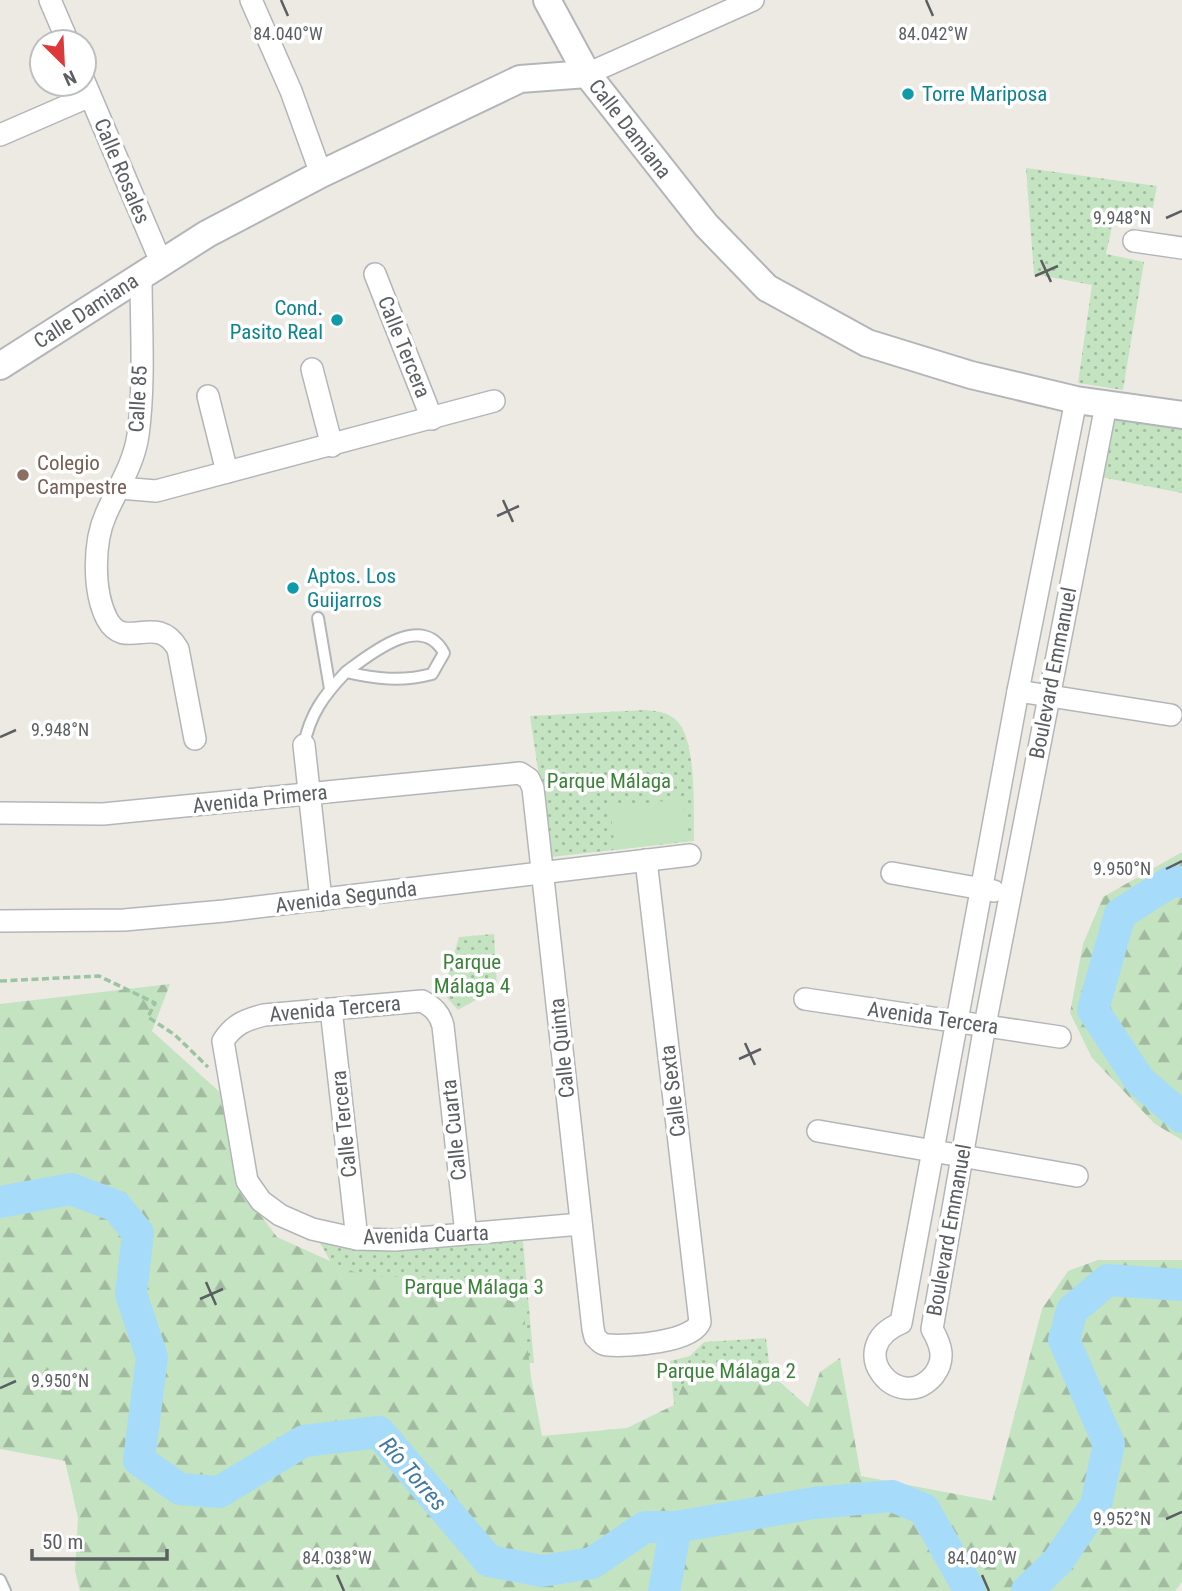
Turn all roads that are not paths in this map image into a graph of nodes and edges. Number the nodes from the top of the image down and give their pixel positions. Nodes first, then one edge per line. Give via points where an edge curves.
1 (50, 0) edge
2 (251, 0) edge
3 (547, 0) edge
4 (753, 0) edge
5 (62, 28) edge
6 (587, 74) junction
7 (68, 98) edge
8 (91, 98) edge
9 (0, 135) edge
10 (321, 174) junction
11 (1134, 241) dead end
12 (1182, 248) edge
13 (151, 268) junction
14 (375, 274) dead end
15 (0, 366) edge
16 (312, 369) dead end
17 (208, 396) dead end
18 (1076, 400) junction
19 (494, 401) dead end
20 (1106, 405) junction
21 (1182, 415) edge
22 (432, 419) junction
23 (332, 446) junction
24 (227, 472) junction
25 (120, 488) junction
26 (318, 618) dead end
27 (346, 672) junction
28 (330, 689) junction
29 (1018, 691) junction
30 (1048, 696) junction
31 (1171, 715) dead end
32 (195, 739) dead end
33 (304, 745) joint
34 (520, 773) joint
35 (310, 794) junction
36 (0, 813) edge
37 (690, 855) dead end
38 (646, 860) junction
39 (542, 873) junction
40 (892, 873) dead end
41 (981, 889) junction
42 (1010, 894) junction
43 (321, 900) junction
44 (0, 921) edge
45 (805, 999) dead end
46 (331, 1009) junction
47 (956, 1021) junction
48 (443, 1026) joint
49 (985, 1026) junction
50 (1060, 1037) dead end
51 (818, 1131) dead end
52 (932, 1151) junction
53 (962, 1156) junction
54 (1077, 1176) dead end
55 (247, 1181) joint
56 (581, 1224) junction
57 (466, 1234) junction
58 (357, 1239) junction
59 (593, 1329) joint
60 (0, 1580) edge
61 (5, 1591) edge

1 - 5 street
2 - 10 street
3 - 6 street
4 - 6 street
6 - 10 street, Calle Damiana via 520,79
6 - 18 street, Calle Damiana via 706,225 768,288 867,343
7 - 9 street
8 - 13 street, Calle Rosales
10 - 13 street, Calle Damiana
11 - 12 street
13 - 15 street, Calle Damiana
13 - 25 street, Calle 85 via 138,438
14 - 22 street, Calle Tercera
16 - 23 street
17 - 24 street
18 - 20 street, Calle Damiana
18 - 29 street, Boulevard Emmanuel
19 - 22 street
20 - 21 street, Calle Damiana
20 - 30 street, Boulevard Emmanuel
22 - 23 street
23 - 24 street
24 - 25 street via 156,491
25 - 32 street, Calle 85 via 99,536 100,602 112,628 123,634 167,633 178,649
26 - 28 lane
27 - 27 lane via 390,642 408,636 426,637 444,653 432,674 411,680
27 - 28 lane
28 - 33 lane via 317,706
29 - 30 street
29 - 41 street, Boulevard Emmanuel
30 - 31 street
30 - 42 street, Boulevard Emmanuel
33 - 35 street
34 - 35 street, Avenida Primera
34 - 39 street, Calle Quinta via 533,788
35 - 36 street, Avenida Primera via 103,814
35 - 43 street
37 - 38 street, Avenida Segunda
38 - 39 street, Avenida Segunda
38 - 59 street, Calle Sexta via 700,1322 691,1334 674,1339 608,1346 595,1337
39 - 43 street, Avenida Segunda
39 - 56 street, Calle Quinta
40 - 41 street
41 - 42 street
41 - 47 street, Boulevard Emmanuel
42 - 49 street, Boulevard Emmanuel
43 - 44 street, Avenida Segunda via 124,920
45 - 47 street, Avenida Tercera
46 - 48 street, Avenida Tercera via 422,1001 441,1016
46 - 55 street, Avenida Tercera via 241,1021 223,1041
46 - 58 street, Calle Tercera
47 - 49 street, Avenida Tercera
47 - 52 street, Boulevard Emmanuel
48 - 57 street, Calle Cuarta
49 - 50 street, Avenida Tercera
49 - 53 street, Boulevard Emmanuel
51 - 52 street
52 - 53 street
52 - 53 street, Boulevard Emmanuel via 901,1323 880,1336 874,1355 883,1378 909,1389 929,1380 942,1358 932,1329
53 - 54 street
55 - 58 street, Avenida Cuarta via 261,1201 280,1215 312,1229
56 - 57 street, Avenida Cuarta
56 - 59 street, Calle Quinta
57 - 58 street, Avenida Cuarta
60 - 61 lane

